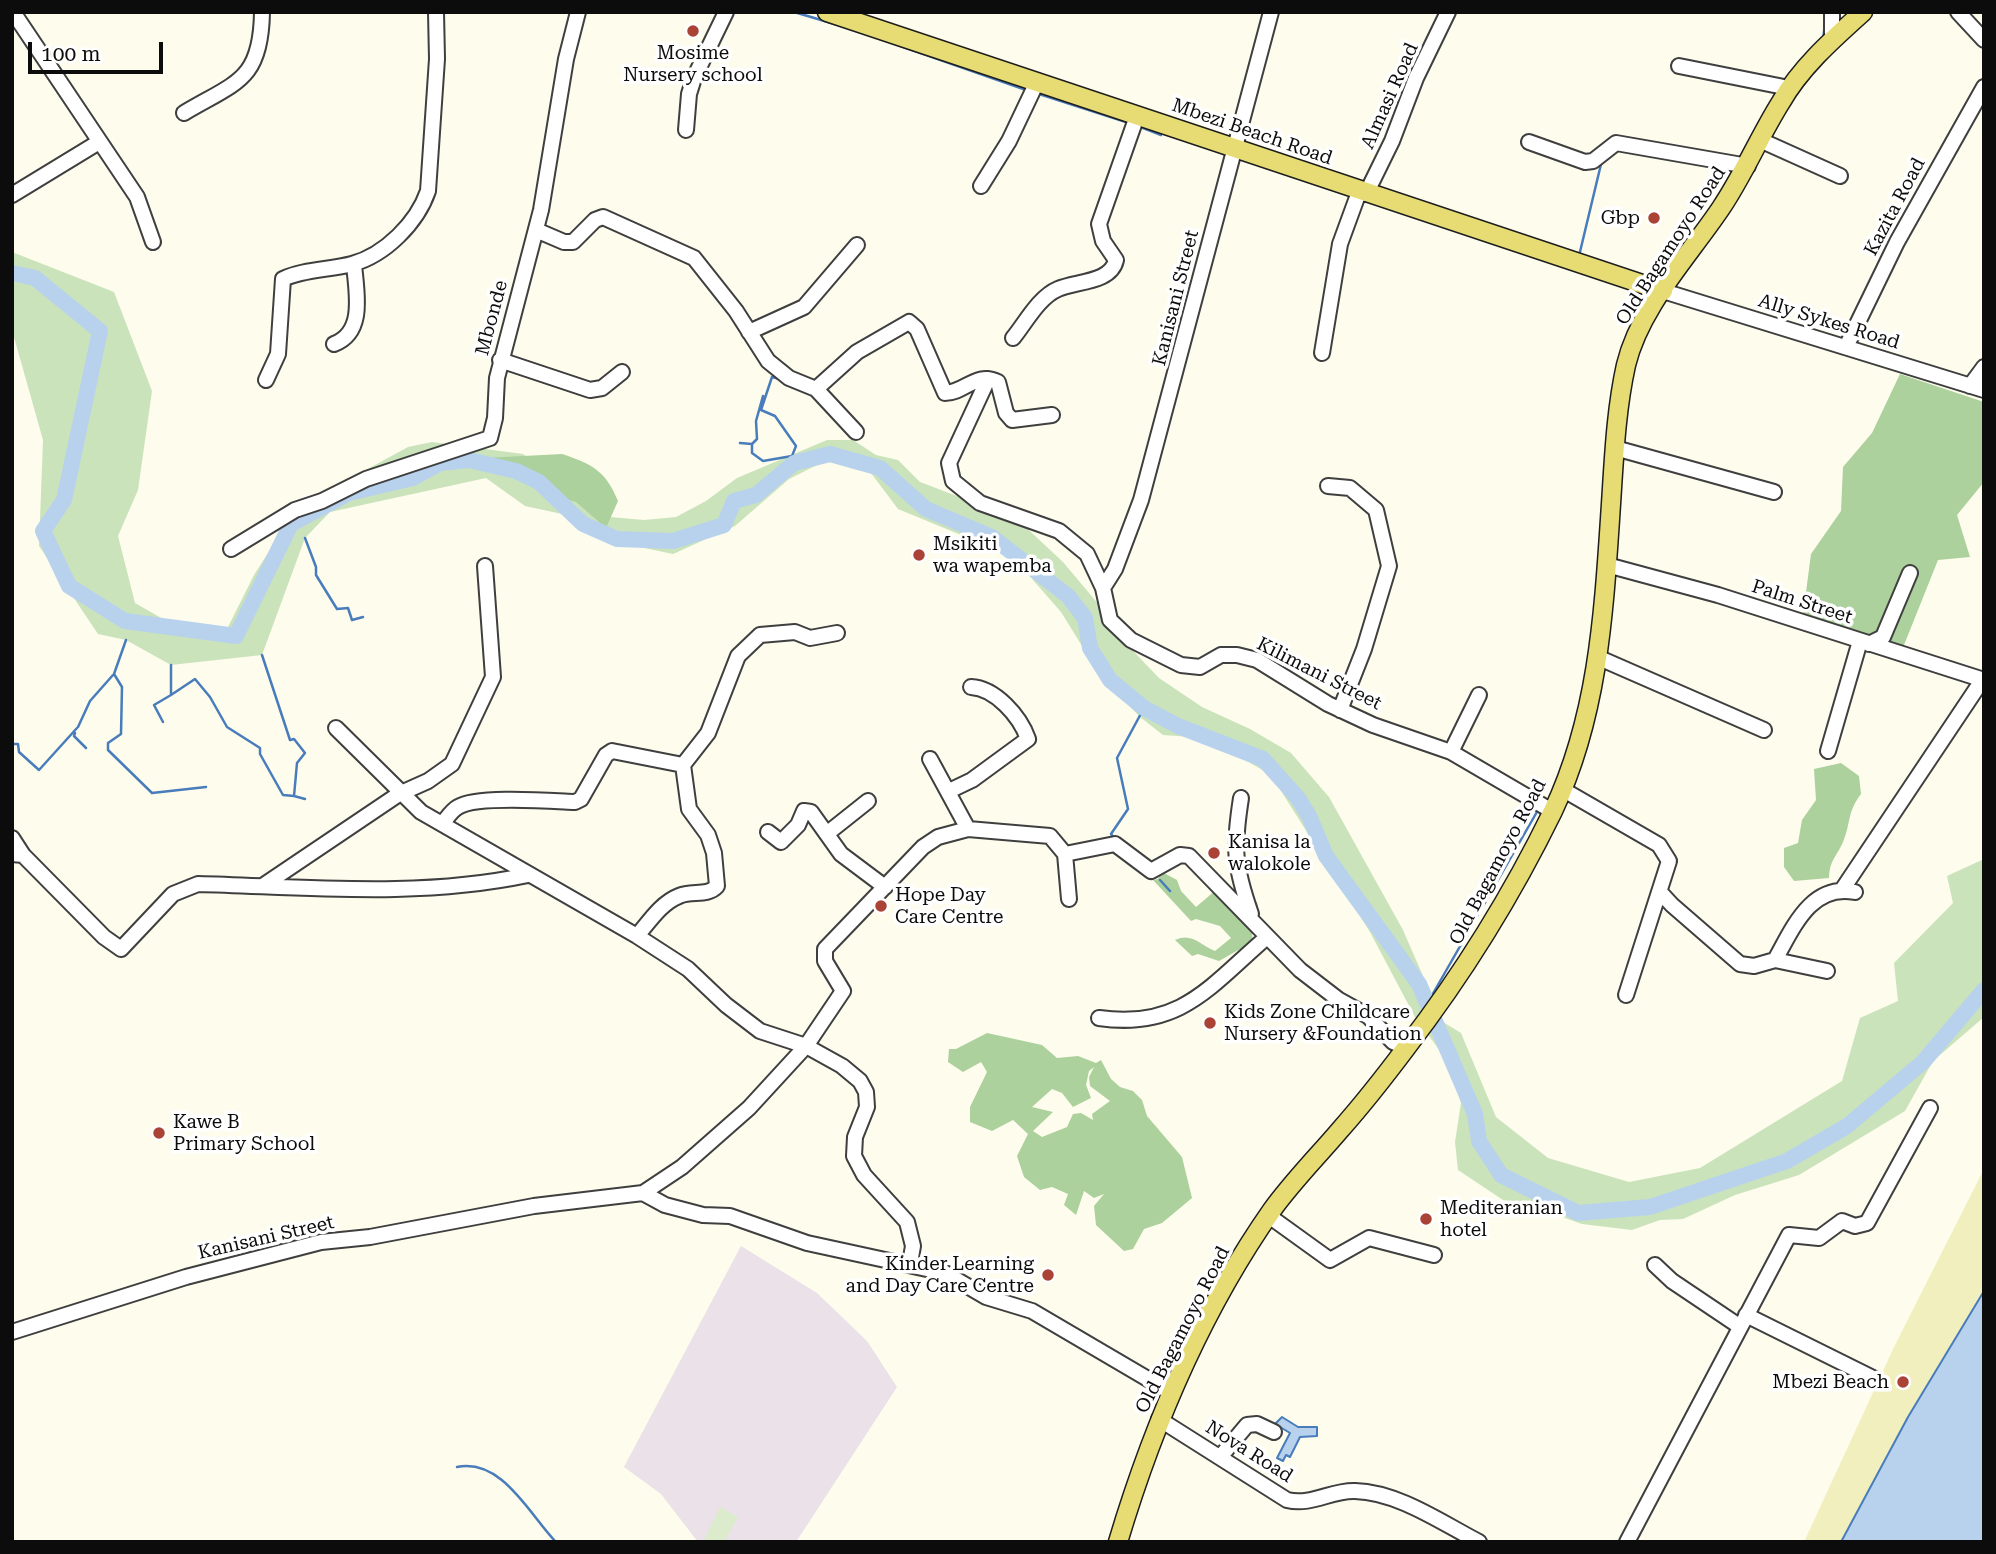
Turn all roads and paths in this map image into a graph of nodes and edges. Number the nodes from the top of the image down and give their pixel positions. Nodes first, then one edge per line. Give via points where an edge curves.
1 (13, 12) edge
2 (262, 12) edge
3 (436, 12) edge
4 (578, 12) edge
5 (726, 12) edge
6 (827, 12) edge
7 (1271, 12) edge
8 (1448, 12) edge
9 (1832, 12) edge
10 (1863, 12) edge
11 (1958, 12) edge
12 (1984, 40) edge
13 (1832, 41) junction
14 (1679, 66) dead end
15 (1037, 82) junction
16 (1984, 87) edge
17 (1789, 89) junction
18 (184, 113) dead end
19 (1137, 116) junction
20 (686, 130) dead end
21 (1760, 140) junction
22 (99, 142) junction
23 (1529, 142) dead end
24 (1235, 146) junction
25 (1748, 166) junction
26 (1840, 176) dead end
27 (981, 186) dead end
28 (1363, 193) junction
29 (12, 195) edge
30 (536, 230) junction
31 (153, 242) dead end
32 (857, 245) dead end
33 (354, 264) junction
34 (1663, 291) junction
35 (749, 332) junction
36 (1013, 338) dead end
37 (334, 344) dead end
38 (1846, 347) junction
39 (1322, 353) dead end
40 (500, 360) junction
41 (1984, 367) edge
42 (622, 372) dead end
43 (988, 379) junction
44 (266, 380) dead end
45 (1977, 388) edge
46 (816, 389) junction
47 (1052, 415) dead end
48 (856, 432) dead end
49 (1615, 448) junction
50 (1328, 486) dead end
51 (1774, 492) dead end
52 (231, 549) dead end
53 (485, 565) dead end
54 (1607, 565) junction
55 (1910, 573) dead end
56 (1103, 588) junction
57 (837, 633) dead end
58 (1865, 643) junction
59 (1597, 657) junction
60 (1983, 680) edge
61 (971, 687) dead end
62 (1479, 695) dead end
63 (1340, 710) junction
64 (336, 728) dead end
65 (1764, 730) dead end
66 (1828, 751) dead end
67 (1451, 752) junction
68 (930, 759) dead end
69 (683, 765) junction
70 (1562, 789) junction
71 (949, 792) junction
72 (399, 794) junction
73 (1241, 798) dead end
74 (868, 801) dead end
75 (1552, 811) junction
76 (443, 823) junction
77 (968, 829) junction
78 (768, 832) dead end
79 (828, 832) junction
80 (12, 838) edge
81 (1065, 854) junction
82 (18, 855) edge
83 (528, 875) junction
84 (264, 885) junction
85 (885, 887) junction
86 (1660, 892) junction
87 (1069, 899) dead end
88 (1252, 919) junction
89 (637, 936) junction
90 (1267, 937) junction
91 (1775, 960) junction
92 (1828, 971) dead end
93 (1626, 995) dead end
94 (1099, 1018) dead end
95 (806, 1046) junction
96 (1406, 1048) junction
97 (1930, 1108) dead end
98 (643, 1193) junction
99 (1269, 1216) junction
100 (1434, 1255) dead end
101 (911, 1263) junction
102 (1655, 1265) dead end
103 (1742, 1320) junction
104 (12, 1332) edge
105 (1875, 1379) dead end
106 (1170, 1392) junction
107 (1159, 1419) junction
108 (1274, 1433) dead end
109 (1221, 1456) junction
110 (1118, 1542) edge
111 (1479, 1542) edge
112 (1627, 1542) edge

1 - 22 street
2 - 18 street via 260,47 253,65 228,91
3 - 33 street via 424,204 401,234
4 - 30 street, Mbonde
5 - 20 street via 694,78
6 - 15 main road, Mbezi Beach Road
7 - 24 street, Kanisani Street
8 - 28 street, Almasi Road via 1392,141
9 - 13 street
10 - 13 main road, Old Bagamoyo Road
11 - 12 street
13 - 17 main road, Old Bagamoyo Road
14 - 17 street
15 - 19 main road, Mbezi Beach Road
15 - 27 street
16 - 38 street, Kazita Road via 1896,242
17 - 21 main road, Old Bagamoyo Road
19 - 24 main road, Mbezi Beach Road
19 - 36 street via 1098,224 1115,260 1114,268 1106,275 1048,294
21 - 25 main road, Old Bagamoyo Road
21 - 26 street
22 - 29 street
22 - 31 street via 137,197
23 - 25 street via 1585,162 1616,143
24 - 28 main road, Mbezi Beach Road
24 - 56 street, Kanisani Street via 1141,500
25 - 34 main road, Old Bagamoyo Road
28 - 34 main road, Mbezi Beach Road
28 - 39 street, Almasi Road via 1340,244
30 - 35 street via 573,242 603,217 688,255 702,266
30 - 40 street, Mbonde
32 - 35 street via 804,307
33 - 37 street via 358,302 354,326 344,340
33 - 44 street via 283,279 278,354
34 - 38 street, Ally Sykes Road
34 - 49 main road, Old Bagamoyo Road via 1639,329 1627,362
35 - 46 street via 780,373
38 - 45 street, Ally Sykes Road
40 - 42 street via 590,390 602,388
40 - 52 street, Mbonde via 490,438 366,479 281,516
41 - 45 street
43 - 46 street via 945,393 917,329 906,322 857,352
43 - 47 street via 998,383 1012,420
43 - 56 street, Kilimani Street via 950,463 953,481 980,503 1059,531 1087,554
46 - 48 street
49 - 51 street
49 - 54 main road, Old Bagamoyo Road
50 - 63 street via 1350,488 1376,510 1389,566
53 - 72 street via 494,677 452,764
54 - 58 street, Palm Street
54 - 59 main road, Old Bagamoyo Road
55 - 58 street via 1883,636
56 - 63 street, Kilimani Street via 1110,620 1131,640 1163,659 1200,667 1221,655 1257,660
57 - 69 street via 810,638 795,632 760,635 738,656 708,733
58 - 60 street, Palm Street
58 - 66 street
59 - 65 street
59 - 70 main road, Old Bagamoyo Road via 1583,734
60 - 91 street via 1848,891 1827,893 1803,912
61 - 71 street via 997,695 1028,739
62 - 67 street
63 - 67 street, Kilimani Street
64 - 72 street
67 - 75 street, Kilimani Street
68 - 71 street
69 - 76 street via 612,751 575,802 498,800 460,805
69 - 89 street via 687,801 714,853 717,886 670,901
70 - 75 main road, Old Bagamoyo Road
70 - 86 street via 1659,845 1669,861
71 - 77 street
72 - 76 street
72 - 84 street
73 - 88 street via 1233,846
74 - 79 street
75 - 96 main road, Old Bagamoyo Road via 1497,915
76 - 83 street
77 - 81 street via 1050,836
77 - 85 street via 923,846
78 - 79 street via 781,842 798,825 804,811 811,812
79 - 85 street via 841,854
80 - 82 street
81 - 87 street
81 - 88 street via 1115,844 1151,871 1184,855
82 - 84 street via 121,949 153,913 186,887
83 - 84 street via 418,890
83 - 89 street
85 - 95 street via 825,949 825,961 844,991
86 - 91 street via 1740,964 1754,966
86 - 93 street
88 - 90 street
89 - 95 street via 688,969 760,1031
90 - 94 street via 1188,1006 1137,1021
90 - 96 street via 1308,976
91 - 92 street
95 - 98 street via 749,1108 682,1167
95 - 101 street via 842,1066 866,1092 867,1107 855,1137 854,1156 864,1175 907,1222 914,1246
96 - 99 main road, Old Bagamoyo Road
97 - 103 street via 1867,1223 1854,1226 1842,1221 1819,1238 1788,1235
98 - 101 street via 665,1206 730,1216 807,1243
98 - 104 street, Kanisani Street via 534,1206 321,1242 186,1277
99 - 100 street via 1330,1260 1369,1238
99 - 106 main road, Old Bagamoyo Road
101 - 106 street via 945,1273 986,1297 1032,1311
102 - 103 street via 1672,1281
103 - 105 street
103 - 112 street
106 - 107 main road, Old Bagamoyo Road
107 - 109 street, Nova Road
107 - 110 main road, Old Bagamoyo Road
108 - 109 street via 1257,1424 1247,1425
109 - 111 street, Nova Road via 1287,1500 1309,1502 1352,1490 1370,1492

